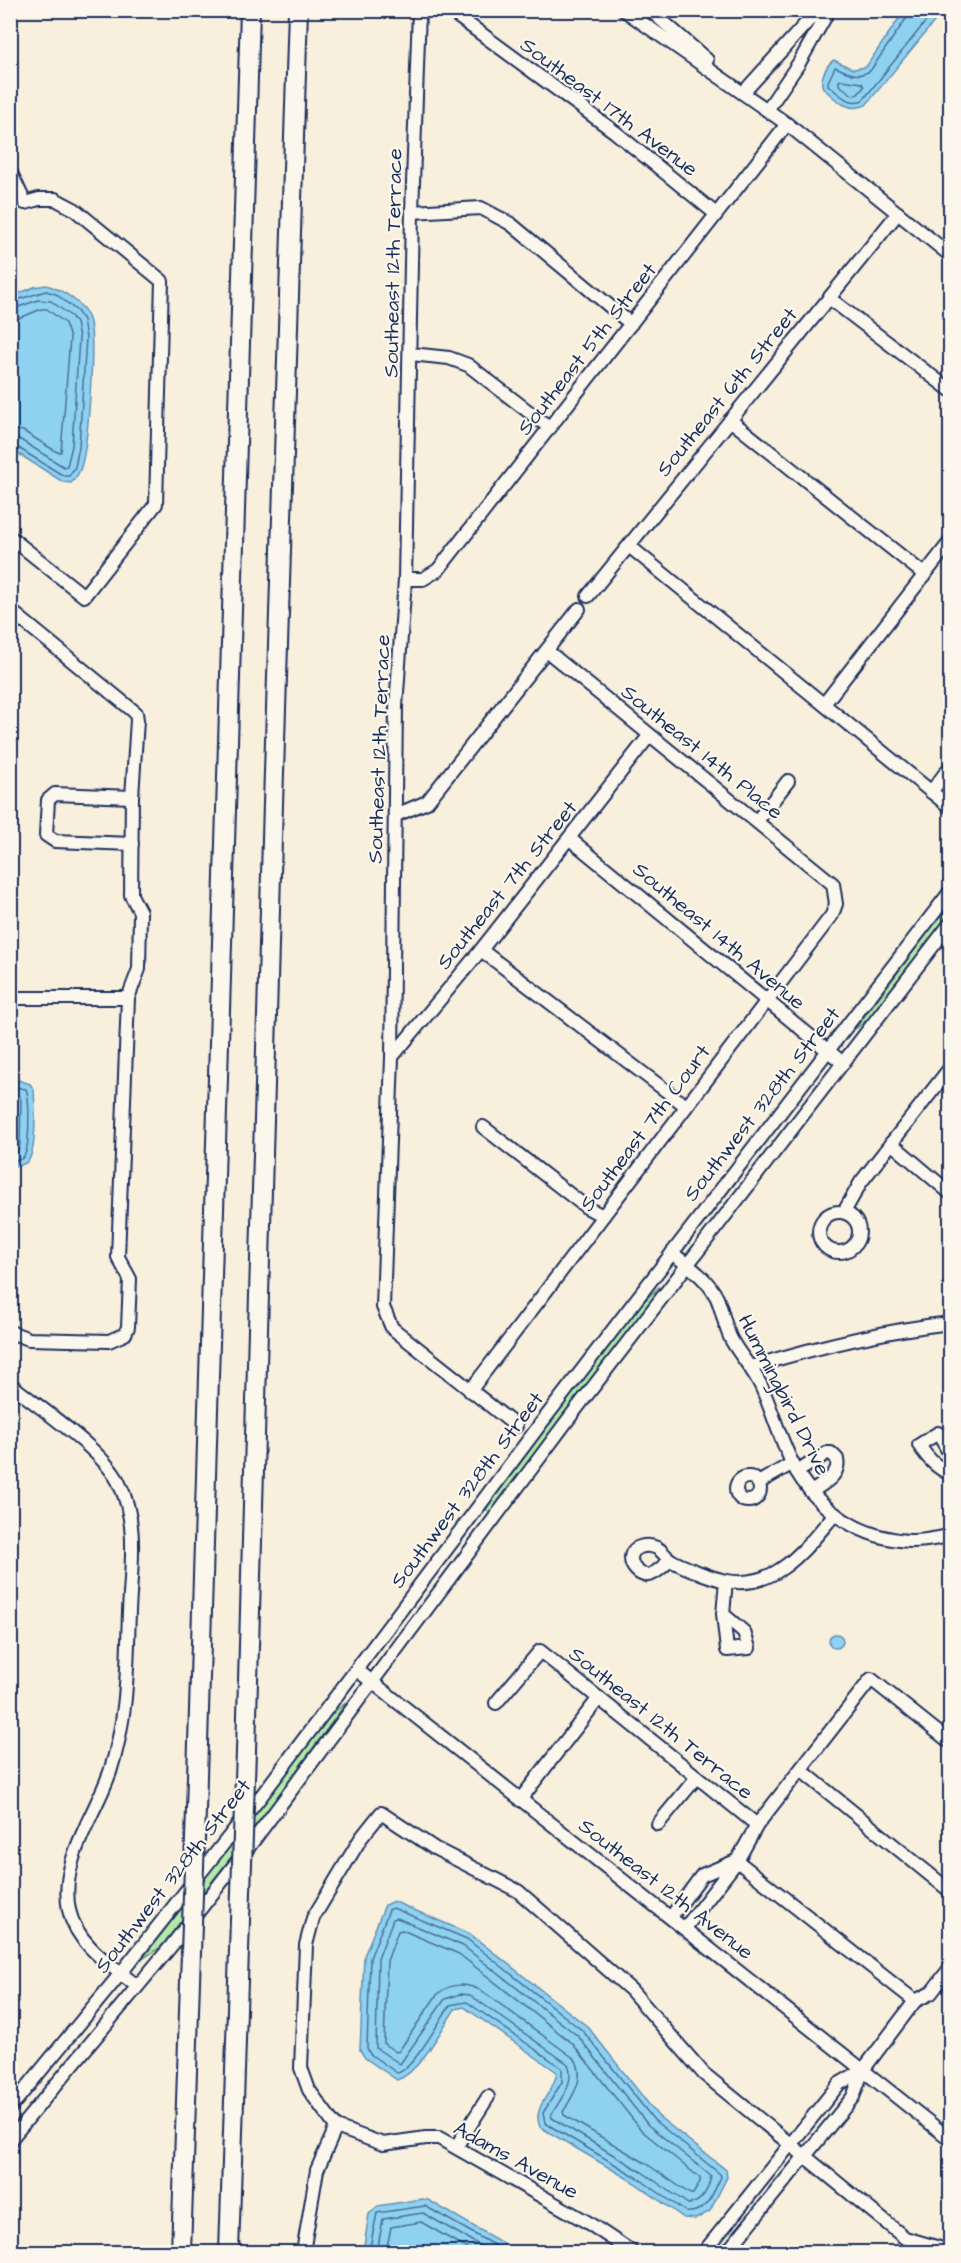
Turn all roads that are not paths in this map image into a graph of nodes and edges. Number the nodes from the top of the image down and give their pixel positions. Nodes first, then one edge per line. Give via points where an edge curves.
1 (249, 10) edge
2 (298, 10) edge
3 (419, 10) edge
4 (449, 10) edge
5 (624, 10) edge
6 (650, 10) edge
7 (818, 10) edge
8 (829, 10) edge
9 (743, 93) junction
10 (767, 110) junction
11 (787, 124) junction
12 (10, 171) edge
13 (412, 212) junction
14 (898, 213) junction
15 (716, 214) junction
16 (951, 255) edge
17 (829, 298) junction
18 (631, 324) junction
19 (411, 354) junction
20 (951, 390) edge
21 (730, 420) junction
22 (550, 428) junction
23 (10, 537) edge
24 (951, 542) edge
25 (628, 546) junction
26 (925, 574) junction
27 (405, 579) junction
28 (588, 596) dead end
29 (579, 609) dead end
30 (10, 610) edge
31 (546, 651) junction
32 (824, 704) junction
33 (649, 736) junction
34 (951, 767) edge
35 (788, 781) dead end
36 (931, 792) junction
37 (132, 797) junction
38 (951, 807) edge
39 (396, 814) junction
40 (757, 820) junction
41 (570, 838) junction
42 (132, 844) junction
43 (833, 884) joint
44 (951, 892) edge
45 (951, 924) edge
46 (481, 950) junction
47 (10, 998) edge
48 (128, 998) junction
49 (767, 999) junction
50 (828, 1051) junction
51 (392, 1057) junction
52 (843, 1063) junction
53 (951, 1068) edge
54 (686, 1106) junction
55 (483, 1127) dead end
56 (891, 1143) junction
57 (951, 1193) edge
58 (844, 1212) dead end
59 (603, 1216) junction
60 (672, 1253) junction
61 (688, 1265) junction
62 (951, 1323) edge
63 (10, 1332) edge
64 (751, 1366) junction
65 (10, 1384) edge
66 (470, 1391) junction
67 (516, 1426) dead end
68 (951, 1454) edge
69 (795, 1468) junction
70 (951, 1473) edge
71 (758, 1483) dead end
72 (810, 1492) junction
73 (835, 1514) junction
74 (951, 1536) edge
75 (670, 1560) dead end
76 (726, 1581) junction
77 (723, 1614) dead end
78 (357, 1670) junction
79 (372, 1682) junction
80 (599, 1698) junction
81 (496, 1703) dead end
82 (951, 1742) edge
83 (801, 1770) junction
84 (697, 1777) junction
85 (520, 1800) junction
86 (658, 1824) dead end
87 (757, 1825) junction
88 (737, 1861) junction
89 (951, 1891) edge
90 (671, 1917) junction
91 (686, 1928) junction
92 (951, 1968) edge
93 (121, 1973) junction
94 (137, 1986) junction
95 (915, 2001) junction
96 (862, 2070) junction
97 (488, 2097) dead end
98 (10, 2108) edge
99 (336, 2127) junction
100 (951, 2139) edge
101 (10, 2140) edge
102 (791, 2145) junction
103 (456, 2147) junction
104 (806, 2156) junction
105 (951, 2251) edge
106 (181, 2253) edge
107 (230, 2253) edge
108 (303, 2253) edge
109 (632, 2253) edge
110 (704, 2253) edge
111 (727, 2253) edge

1 - 106 highway, bridge
2 - 107 highway, bridge
3 - 13 street, Southeast 12th Terrace
4 - 15 street, Southeast 17th Avenue via 615,132
5 - 9 street
6 - 9 street
7 - 9 street
8 - 10 street
9 - 10 street
10 - 11 street
11 - 14 street
11 - 15 street, Southeast 5th Street
12 - 23 street via 25,203 55,200 74,209 162,281 156,504 84,596
13 - 18 street via 482,208 511,224
13 - 19 street, Southeast 12th Terrace
14 - 16 street
14 - 17 street, Southeast 6th Street
15 - 18 street, Southeast 5th Street
17 - 20 street
17 - 21 street, Southeast 6th Street
18 - 22 street, Southeast 5th Street
19 - 22 street via 449,358 468,365
19 - 27 street, Southeast 12th Terrace
21 - 25 street, Southeast 6th Street
21 - 26 street
22 - 27 street, Southeast 5th Street via 438,570 423,579
24 - 26 street
25 - 28 street, Southeast 6th Street
25 - 32 street
26 - 32 street
27 - 39 street, Southeast 12th Terrace via 396,707
29 - 31 street
30 - 37 street via 136,712
31 - 33 street, Southeast 14th Place
31 - 39 street via 427,802
32 - 36 street
33 - 40 street, Southeast 14th Place
33 - 41 street, Southeast 7th Street
34 - 36 street
35 - 40 street
36 - 38 street
37 - 42 street
37 - 42 street via 55,794 48,801 46,835 55,841
39 - 51 street, Southeast 12th Terrace
40 - 43 street, Southeast 14th Place
41 - 46 street, Southeast 7th Street
41 - 49 street, Southeast 14th Avenue
42 - 48 street via 131,895 140,912 139,969
43 - 49 street, Southeast 7th Court via 836,904 831,915
44 - 50 street, Southwest 328th Street
45 - 52 street, Southwest 328th Street
46 - 51 street, Southeast 7th Street
46 - 54 street
47 - 48 street
48 - 63 street via 117,1257 130,1279 128,1327 125,1334 109,1341 29,1339
49 - 50 street, Southeast 14th Avenue
49 - 54 street, Southeast 7th Court
50 - 52 street, Southeast 14th Avenue
50 - 60 street, Southwest 328th Street
51 - 66 street, Southeast 12th Terrace via 383,1307 392,1328
52 - 61 street, Southwest 328th Street
53 - 56 street
54 - 59 street, Southeast 7th Court
55 - 59 street via 585,1207
56 - 57 street
56 - 58 street
59 - 66 street, Southeast 7th Court
60 - 61 street, Hummingbird Drive
60 - 78 street, Southwest 328th Street
61 - 64 street, Hummingbird Drive via 713,1291 731,1340
61 - 79 street, Southwest 328th Street
62 - 64 street via 822,1345
64 - 69 street, Hummingbird Drive
65 - 93 street via 103,1460 129,1509 132,1545 124,1721 108,1776 69,1874 67,1894 69,1911 82,1938
66 - 67 street, Southeast 12th Terrace
68 - 70 street via 938,1434 920,1445 927,1458
69 - 71 street
69 - 72 street, Hummingbird Drive
69 - 72 street via 827,1453 837,1459 835,1474
72 - 73 street, Hummingbird Drive
73 - 74 street, Hummingbird Drive via 859,1529 884,1537 912,1541
73 - 76 street via 796,1559 780,1570 756,1580
75 - 76 street
76 - 77 street
78 - 79 street, Southeast 12th Avenue
78 - 93 street, Southwest 328th Street
79 - 85 street, Southeast 12th Avenue
79 - 94 street, Southwest 328th Street via 248,1848
80 - 81 street, Southeast 12th Terrace via 540,1651
80 - 84 street, Southeast 12th Terrace
80 - 85 street
82 - 83 street via 872,1678
83 - 87 street
83 - 89 street
84 - 86 street
84 - 87 street, Southeast 12th Terrace
85 - 90 street, Southeast 12th Avenue
87 - 88 street
88 - 90 street via 702,1875
88 - 91 street
88 - 95 street
90 - 91 street, Southeast 12th Avenue
91 - 96 street, Southeast 12th Avenue
92 - 95 street via 931,1993
93 - 94 street
93 - 98 street, Southwest 328th Street
94 - 101 street, Southwest 328th Street
95 - 96 street
96 - 100 street, Southeast 12th Avenue
96 - 102 street via 839,2084
96 - 104 street via 853,2097
97 - 103 street
99 - 102 street via 309,2090 300,2068 306,1945 313,1918 360,1838 381,1813 434,1848 518,1891 632,1990 704,2074
99 - 103 street, Adams Avenue via 383,2144 439,2138
99 - 108 street via 317,2170
102 - 104 street
102 - 110 street
103 - 109 street, Adams Avenue via 588,2222
104 - 105 street via 905,2238
104 - 111 street

